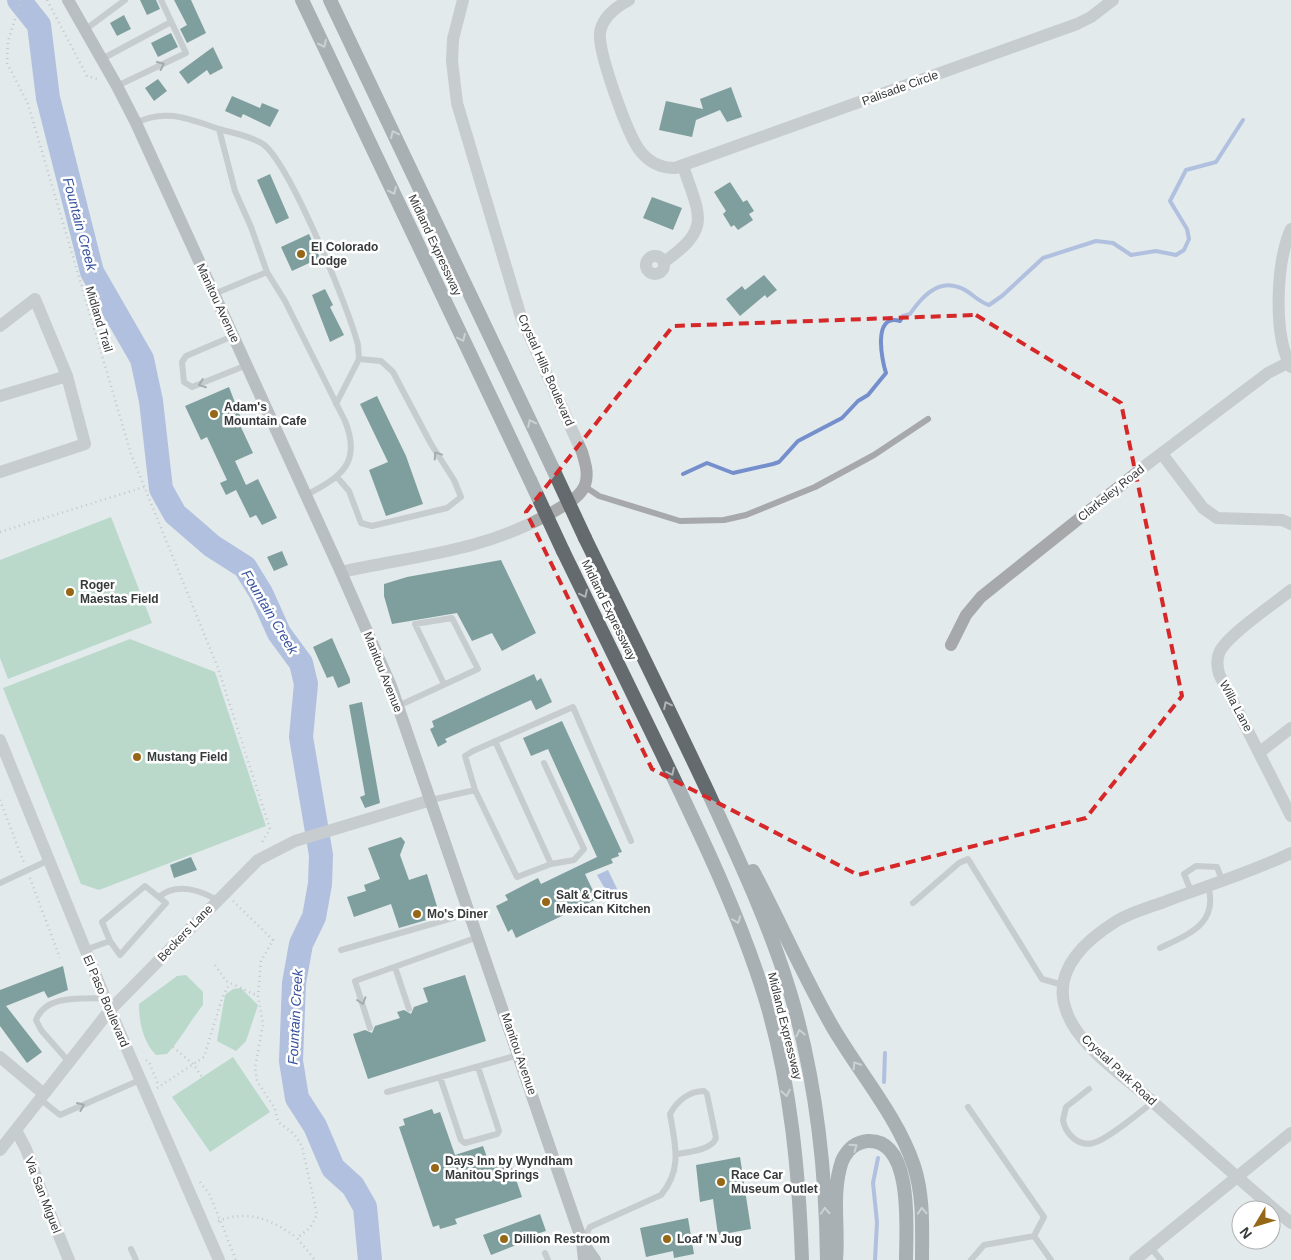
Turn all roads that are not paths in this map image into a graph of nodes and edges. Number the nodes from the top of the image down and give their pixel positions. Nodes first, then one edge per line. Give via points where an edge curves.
1 (68, 0) edge
2 (125, 0) edge
3 (161, 0) edge
4 (302, 0) edge
5 (330, 0) edge
6 (463, 0) edge
7 (630, 0) edge
8 (1112, 0) edge
9 (171, 22) junction
10 (86, 29) junction
11 (102, 59) junction
12 (117, 86) junction
13 (136, 123) junction
14 (219, 129) junction
15 (684, 166) junction
16 (1291, 229) edge
17 (664, 262) dead end
18 (267, 272) junction
19 (214, 294) junction
20 (0, 326) edge
21 (233, 336) junction
22 (359, 359) junction
23 (1290, 363) edge
24 (247, 365) junction
25 (67, 376) junction
26 (0, 396) edge
27 (336, 404) junction
28 (928, 420) dead end
29 (1162, 454) junction
30 (0, 472) edge
31 (337, 477) junction
32 (584, 486) junction
33 (306, 496) junction
34 (1291, 524) edge
35 (341, 572) junction
36 (1291, 590) edge
37 (951, 645) dead end
38 (444, 684) junction
39 (398, 706) junction
40 (1291, 728) edge
41 (682, 736) junction
42 (0, 740) edge
43 (495, 741) junction
44 (1260, 752) junction
45 (544, 763) dead end
46 (475, 790) junction
47 (431, 800) junction
48 (1291, 816) edge
49 (631, 842) dead end
50 (1291, 853) edge
51 (49, 860) junction
52 (551, 864) junction
53 (1222, 880) junction
54 (0, 883) edge
55 (1208, 885) junction
56 (1191, 891) junction
57 (159, 897) junction
58 (217, 900) junction
59 (913, 903) dead end
60 (470, 913) junction
61 (478, 937) junction
62 (110, 941) junction
63 (1160, 948) dead end
64 (85, 950) junction
65 (341, 950) dead end
66 (395, 967) junction
67 (1063, 984) junction
68 (107, 1004) junction
69 (409, 1009) dead end
70 (370, 1028) dead end
71 (519, 1055) junction
72 (0, 1056) edge
73 (69, 1062) junction
74 (478, 1066) junction
75 (440, 1077) junction
76 (140, 1080) junction
77 (1088, 1089) dead end
78 (387, 1092) dead end
79 (42, 1096) junction
80 (1153, 1102) junction
81 (968, 1107) dead end
82 (16, 1130) junction
83 (1291, 1132) edge
84 (0, 1150) edge
85 (677, 1154) junction
86 (1235, 1177) junction
87 (1291, 1223) edge
88 (1034, 1236) junction
89 (582, 1241) junction
90 (1151, 1248) junction
91 (131, 1249) dead end
92 (545, 1253) dead end
93 (69, 1260) edge
94 (136, 1260) edge
95 (219, 1260) edge
96 (548, 1260) edge
97 (584, 1260) edge
98 (595, 1260) edge
99 (802, 1260) edge
100 (827, 1260) edge
101 (836, 1260) edge
102 (906, 1260) edge
103 (922, 1260) edge
104 (971, 1260) edge
105 (1051, 1260) edge
106 (1134, 1260) edge
107 (1161, 1260) edge

1 - 10 main road, Manitou Avenue
2 - 10 lane
3 - 9 lane
4 -> 99 highway, Midland Expressway, bridge via 702,836 756,970 779,1054 791,1121
41 -> 5 highway, Midland Expressway, bridge
6 - 32 street, Crystal Hills Boulevard via 453,40 457,103 521,317 582,452 587,474
7 - 15 street, Palisade Circle via 615,8 605,19 600,32 601,52 637,147 648,159 662,166
8 - 15 street, Palisade Circle via 1077,24
9 - 11 lane
12 -> 9 lane via 186,53
10 - 11 main road, Manitou Avenue
11 - 12 main road, Manitou Avenue
12 - 13 main road, Manitou Avenue
13 - 14 lane via 159,114
13 - 19 main road, Manitou Avenue
14 - 18 lane via 235,191 252,227
14 - 22 lane via 260,142 276,160 324,255 356,337
15 - 17 street via 698,213 698,227 689,242
16 - 23 street via 1277,308 1278,326
18 - 19 lane
18 - 27 lane via 285,301
19 - 21 main road, Manitou Avenue
20 - 25 street via 35,299
21 - 24 main road, Manitou Avenue
24 -> 21 lane via 192,387 184,382 182,362 186,356
22 - 27 lane
31 -> 22 lane via 349,491 361,523 372,526 447,508 461,497 393,372 381,361
23 - 29 street, Clarksley Road via 1268,373
24 - 33 main road, Manitou Avenue
25 - 26 street
25 - 30 street via 85,444
27 - 31 lane via 348,429 352,450 347,466
28 - 32 lane via 874,455 815,487 746,515 724,520 680,521 599,496
29 - 34 street via 1203,508 1217,518 1282,520
29 - 37 street, Clarksley Road via 981,598 966,616
31 - 33 lane
32 - 35 street via 579,494 559,508 498,537 456,551
33 - 35 main road, Manitou Avenue
35 - 39 main road, Manitou Avenue
36 - 44 street, Willa Lane via 1225,643 1217,657 1219,674
38 - 38 lane via 478,669 452,618 415,624
38 - 39 lane
39 - 47 main road, Manitou Avenue
40 - 44 street
100 -> 41 highway, Midland Expressway via 814,1102 791,995 754,894
103 -> 41 highway via 920,1189 905,1143 832,1026
42 - 51 street, El Paso Boulevard
43 - 46 lane via 465,756
43 - 49 lane via 573,708
43 - 52 lane
44 - 48 street, Willa Lane
45 - 52 lane via 584,849 574,860
46 - 47 lane
46 - 52 lane via 517,877
47 - 58 street, Beckers Lane via 295,842 258,860
47 - 60 main road, Manitou Avenue
50 - 53 street, Crystal Park Road
51 - 54 lane
51 - 64 street, El Paso Boulevard
53 - 55 street, Crystal Park Road
53 - 56 lane via 1217,867 1196,866 1184,874
55 - 56 street, Crystal Park Road
55 - 63 lane via 1212,899 1205,921
56 - 67 street, Crystal Park Road via 1132,914 1103,930 1074,957
57 - 58 lane via 175,890 190,889
57 - 62 lane via 145,886 102,922
57 - 62 lane via 166,903 120,955
58 - 68 street, Beckers Lane
59 - 67 lane via 959,863 968,860 1042,978
60 - 61 main road, Manitou Avenue
60 - 65 lane
61 - 66 lane
61 - 71 main road, Manitou Avenue
62 - 64 lane
64 - 68 street, El Paso Boulevard
66 - 69 lane
66 -> 70 lane via 355,981
67 - 80 street, Crystal Park Road via 1066,1011 1072,1024 1096,1052
68 - 73 street, Beckers Lane
68 - 73 lane via 63,1000 54,1002 39,1013 36,1020 41,1030
68 - 76 street, El Paso Boulevard
71 - 74 lane
71 - 89 main road, Manitou Avenue
72 - 79 street
73 - 79 street, Beckers Lane
74 - 75 lane
74 - 75 lane via 499,1131 497,1134 465,1143 461,1140
75 - 78 lane
79 -> 76 lane via 60,1115
76 - 95 street, El Paso Boulevard
77 - 80 lane via 1066,1107 1063,1120 1073,1138 1086,1144 1100,1140
79 - 82 street, Beckers Lane
80 - 86 street, Crystal Park Road
81 - 88 lane via 1044,1217
82 - 84 street, Beckers Lane
82 - 93 street, Via San Miguel
83 - 86 street
85 - 85 lane via 670,1114 676,1104 696,1091 704,1091 716,1138 714,1143
85 - 89 lane via 669,1186 662,1195 590,1227
86 - 87 street, Crystal Park Road
86 - 90 street
88 - 104 lane via 984,1245
88 - 105 lane
89 - 97 main road, Manitou Avenue
89 - 98 main road, Manitou Avenue
90 - 106 street
90 - 107 lane
91 - 94 lane
92 - 96 lane
101 -> 102 highway via 836,1184 847,1152 866,1141 889,1149 898,1164 904,1191

